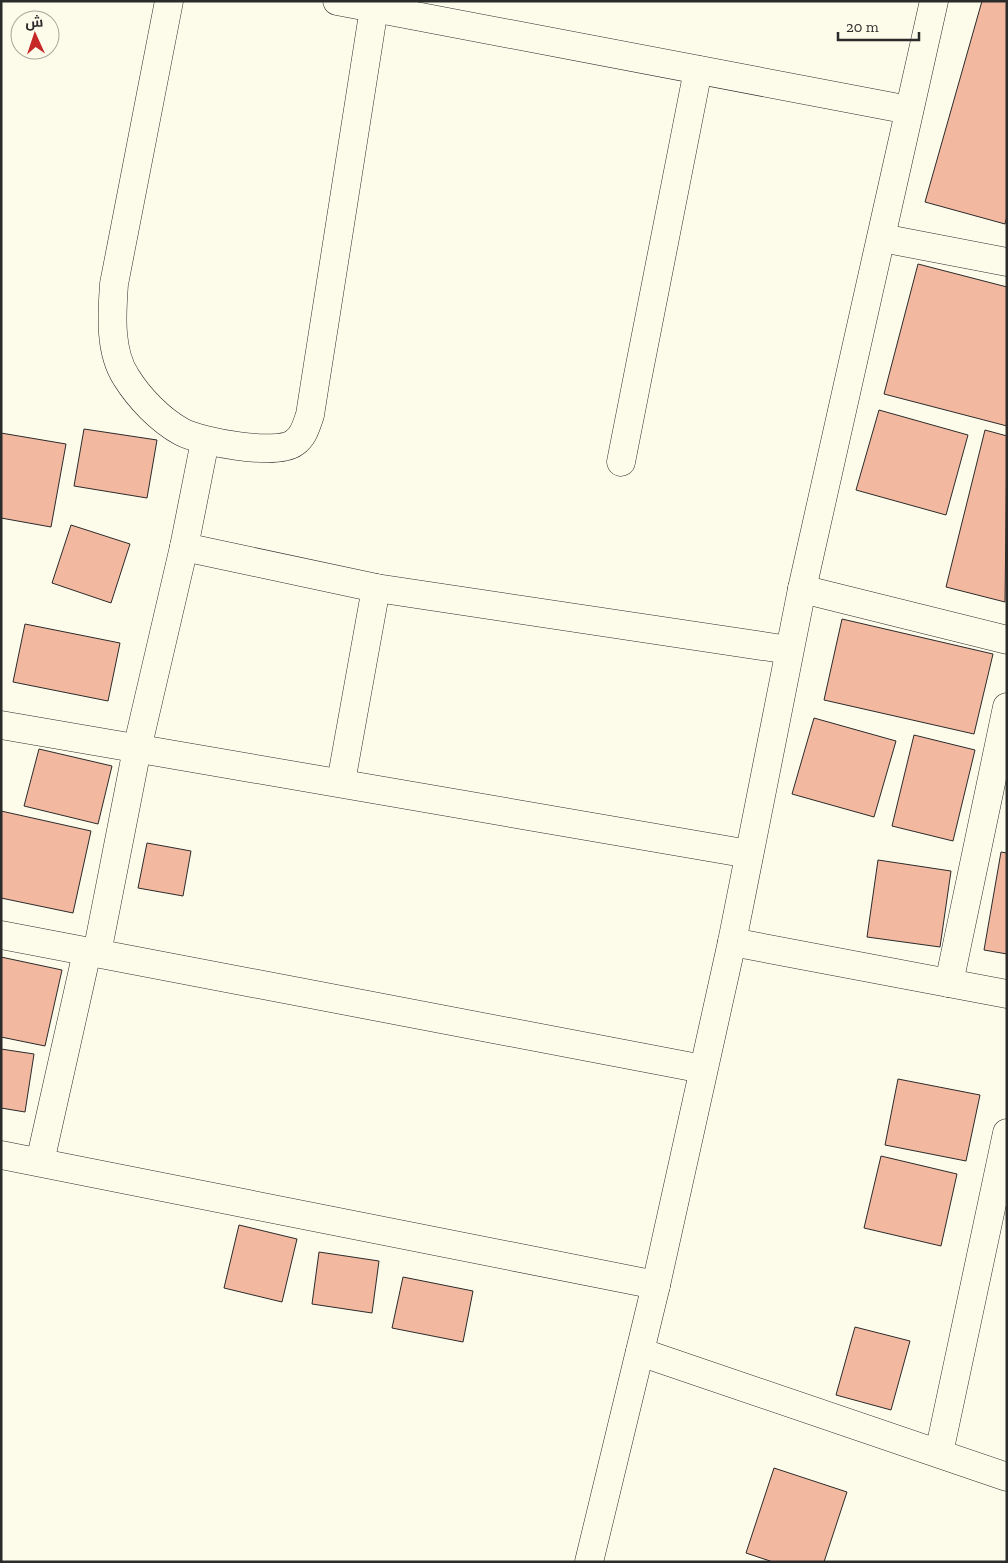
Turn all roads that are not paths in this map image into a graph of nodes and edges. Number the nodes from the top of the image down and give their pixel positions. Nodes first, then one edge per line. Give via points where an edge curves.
1 (170, 1) edge
2 (338, 1) edge
3 (934, 1) edge
4 (374, 8) junction
5 (698, 70) junction
6 (909, 110) junction
7 (882, 238) junction
8 (1007, 262) edge
9 (205, 440) junction
10 (621, 462) dead end
11 (184, 547) junction
12 (376, 588) junction
13 (802, 589) junction
14 (1007, 640) edge
15 (789, 650) junction
16 (1007, 707) edge
17 (1, 725) edge
18 (137, 749) junction
19 (341, 782) junction
20 (749, 854) junction
21 (1, 935) edge
22 (732, 942) junction
23 (92, 952) junction
24 (949, 983) junction
25 (1007, 994) edge
26 (704, 1069) junction
27 (1007, 1133) edge
28 (1, 1155) edge
29 (40, 1162) junction
30 (656, 1285) junction
31 (640, 1352) junction
32 (939, 1453) junction
33 (1007, 1477) edge
34 (589, 1562) edge

1 - 9 street via 114,284 112,321 124,376 159,415 182,432
2 - 4 street
3 - 6 street
4 - 5 street
4 - 9 street via 310,415 304,434 292,444 272,449
5 - 6 street
5 - 10 street
6 - 7 street
7 - 8 street
7 - 13 street
9 - 11 street
11 - 12 street
11 - 18 street
12 - 15 street
12 - 19 street
13 - 14 street
13 - 15 street
15 - 20 street
16 - 24 street
17 - 18 street
18 - 19 street
18 - 23 street
19 - 20 street
20 - 22 street
21 - 23 street
22 - 24 street
22 - 26 street
23 - 26 street
23 - 29 street
24 - 25 street
26 - 30 street
27 - 32 street
28 - 29 street
29 - 30 street
30 - 31 street
31 - 32 street
31 - 34 street
32 - 33 street

